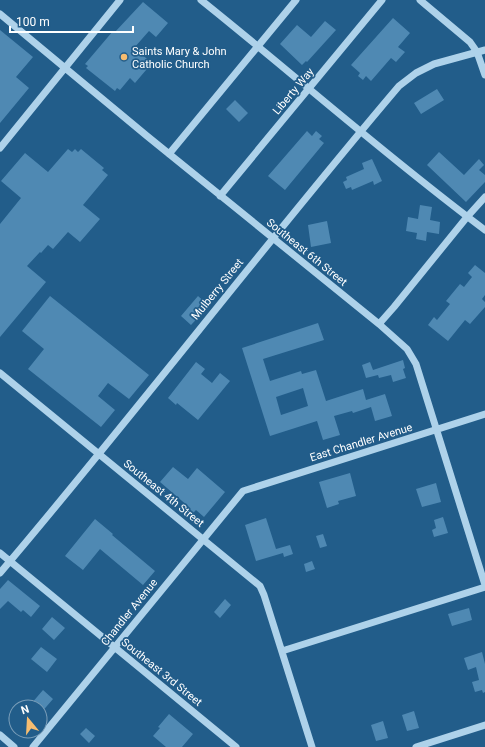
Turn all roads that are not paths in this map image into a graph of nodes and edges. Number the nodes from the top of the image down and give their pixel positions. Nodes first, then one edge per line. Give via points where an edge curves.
1 (120, 0) edge
2 (201, 0) edge
3 (296, 0) edge
4 (382, 0) edge
5 (420, 0) edge
6 (0, 14) edge
7 (258, 45) junction
8 (485, 50) edge
9 (477, 52) junction
10 (65, 69) junction
11 (485, 75) edge
12 (310, 88) junction
13 (361, 131) junction
14 (0, 148) edge
15 (169, 154) junction
16 (220, 196) junction
17 (485, 197) edge
18 (467, 217) junction
19 (485, 230) edge
20 (272, 238) junction
21 (379, 324) junction
22 (0, 373) edge
23 (485, 414) edge
24 (436, 430) junction
25 (98, 454) junction
26 (243, 491) joint
27 (203, 540) junction
28 (0, 553) edge
29 (10, 561) junction
30 (0, 573) edge
31 (485, 586) edge
32 (115, 648) junction
33 (282, 652) junction
34 (485, 725) edge
35 (0, 735) edge
36 (14, 747) edge
37 (33, 747) edge
38 (236, 747) edge
39 (312, 747) edge
40 (416, 747) edge

1 - 10 street
2 - 7 street
3 - 7 street
4 - 12 street, Liberty Way
5 - 9 street via 470,42
6 - 10 street, Southeast 6th Street
7 - 12 street
7 - 15 street
8 - 9 street, Mulberry Street
9 - 11 street
9 - 13 street, Mulberry Street via 434,64 416,73 399,86
10 - 14 street
10 - 15 street, Southeast 6th Street
12 - 13 street
12 - 16 street, Liberty Way
13 - 18 street
13 - 20 street, Mulberry Street
15 - 16 street, Southeast 6th Street
16 - 20 street, Southeast 6th Street
17 - 18 street
18 - 19 street
18 - 21 street
20 - 21 street, Southeast 6th Street
20 - 25 street, Mulberry Street
21 - 24 street, Southeast 6th Street via 411,354
22 - 25 street, Southeast 4th Street
23 - 24 street, East Chandler Avenue
24 - 26 street, East Chandler Avenue
24 - 31 street, Southeast 6th Street
25 - 27 street, Southeast 4th Street
25 - 29 street, Mulberry Street
26 - 27 street, Chandler Avenue
27 - 32 street, Chandler Avenue
27 - 33 street, Southeast 4th Street via 262,589
28 - 29 street, Southeast 3rd Street
29 - 30 street, Mulberry Street
29 - 32 street, Southeast 3rd Street
31 - 33 street
32 - 37 street, Chandler Avenue
32 - 38 street, Southeast 3rd Street
33 - 39 street, Southeast 4th Street
34 - 40 street
35 - 36 street

